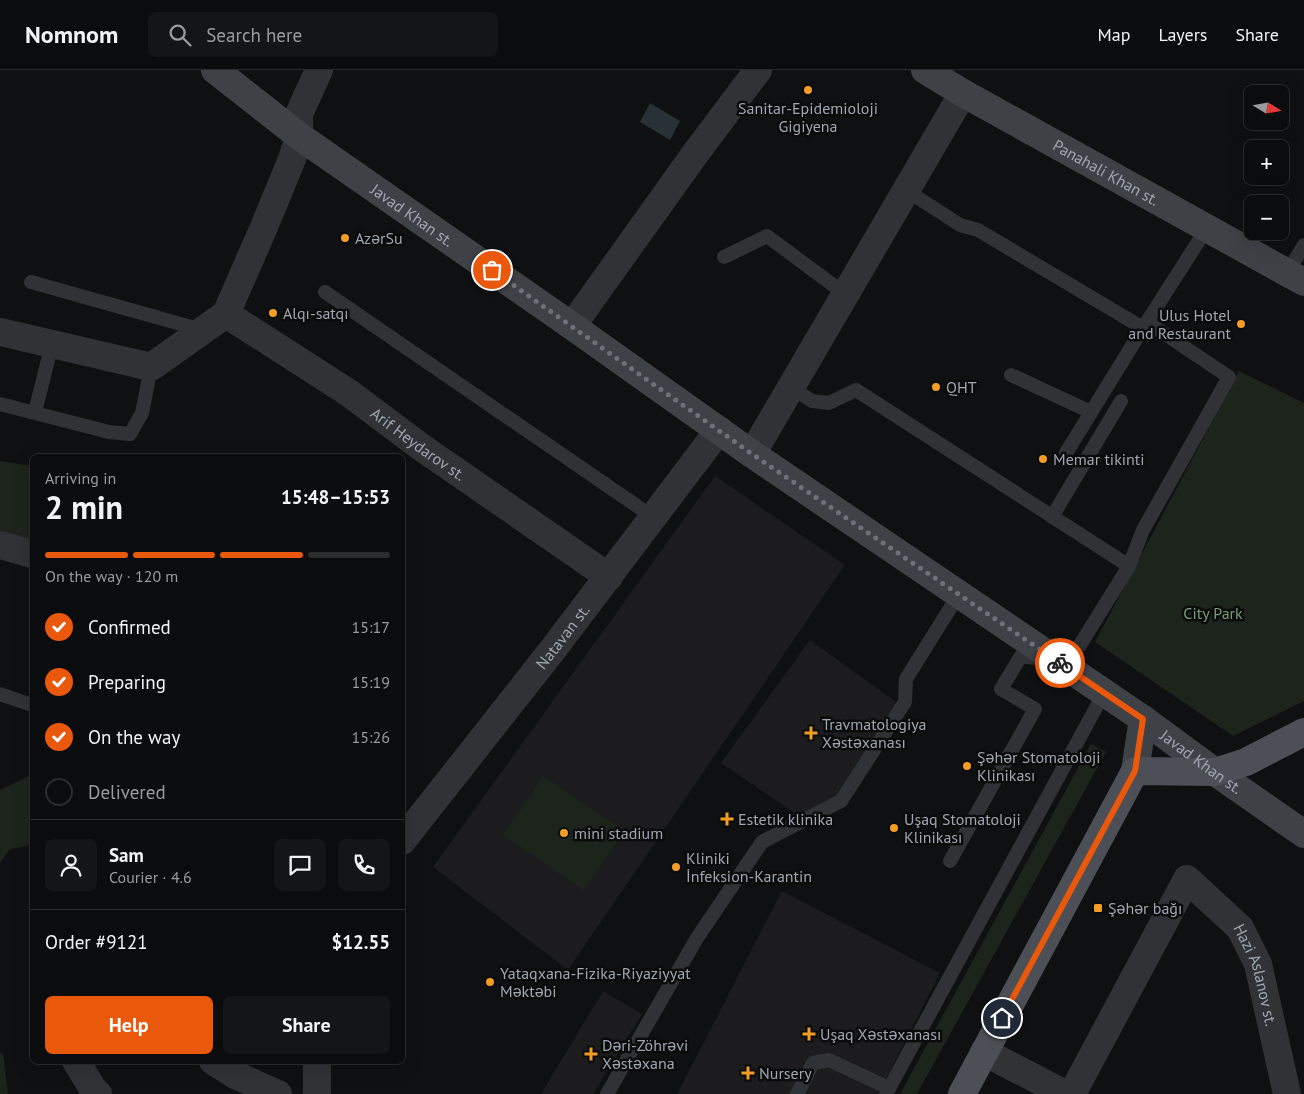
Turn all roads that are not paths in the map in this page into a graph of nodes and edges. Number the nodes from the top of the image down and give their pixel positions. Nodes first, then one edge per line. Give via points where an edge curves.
1 (215, 70) edge
2 (319, 70) edge
3 (758, 70) edge
4 (925, 70) edge
5 (963, 93) junction
6 (300, 136) junction
7 (906, 190) junction
8 (1207, 228) junction
9 (1304, 245) edge
10 (724, 257) dead end
11 (1296, 277) edge
12 (31, 282) dead end
13 (325, 292) dead end
14 (845, 294) junction
15 (226, 314) junction
16 (1145, 325) junction
17 (572, 326) junction
18 (202, 331) junction
19 (0, 332) edge
20 (52, 344) junction
21 (150, 367) junction
22 (1011, 375) dead end
23 (791, 387) junction
24 (1120, 401) dead end
25 (0, 404) edge
26 (35, 412) junction
27 (1091, 412) junction
28 (719, 430) junction
29 (1066, 453) dead end
30 (752, 454) junction
31 (653, 517) junction
32 (1052, 517) junction
33 (0, 545) edge
34 (30, 553) edge
35 (1129, 566) junction
36 (609, 577) junction
37 (959, 594) junction
38 (1057, 661) junction
39 (1104, 693) junction
40 (0, 694) edge
41 (30, 704) edge
42 (1143, 719) junction
43 (1304, 732) edge
44 (1135, 771) junction
45 (1216, 772) junction
46 (1304, 834) edge
47 (405, 837) edge
48 (950, 861) dead end
49 (984, 1052) junction
50 (78, 1064) edge
51 (217, 1064) edge
52 (317, 1064) edge
53 (888, 1091) edge
54 (98, 1094) edge
55 (278, 1094) edge
56 (317, 1094) edge
57 (607, 1094) edge
58 (797, 1094) edge
59 (962, 1094) edge
60 (1065, 1094) edge
61 (1072, 1094) edge
62 (1287, 1094) edge

1 - 6 street, Javad Khan st.
2 - 6 street via 299,114
3 - 17 street
4 - 5 street, Panahali Khan st.
5 - 7 street
5 - 8 street, Panahali Khan st.
6 - 15 street
6 - 17 street, Javad Khan st.
7 - 14 street
7 - 16 lane via 960,225 978,230
8 - 11 street, Panahali Khan st.
8 - 16 lane
9 - 11 lane, Panahali Khan st.
10 - 14 lane via 767,236
12 - 18 lane
13 - 31 lane
14 - 23 street
15 - 18 street
15 - 36 street, Arif Heydarov st. via 349,393
16 - 27 lane
16 - 35 lane via 1229,377 1143,530
17 - 28 street, Javad Khan st.
18 - 21 street
19 - 20 street
20 - 21 street
20 - 26 lane
21 - 26 lane via 142,413 130,434 109,432
22 - 27 lane
23 - 30 street
23 - 32 lane via 812,401 829,403 856,390
24 - 32 lane
25 - 26 lane
27 - 29 lane
28 - 30 street, Javad Khan st.
28 - 31 street, Natavan st.
30 - 37 street, Javad Khan st.
31 - 36 street, Natavan st.
32 - 35 lane
33 - 34 street
35 - 38 lane via 1080,645
36 - 47 street, Natavan st.
37 - 38 street, Javad Khan st.
37 - 57 lane via 906,679 906,702 841,801 762,842 697,938
38 - 39 street, Javad Khan st.
38 - 48 lane via 1021,656 1001,689 1035,709
39 - 42 street, Javad Khan st.
39 - 53 lane
40 - 41 lane
42 - 44 street
42 - 45 street, Javad Khan st.
43 - 45 main road via 1246,762
44 - 45 main road
44 - 49 main road
45 - 46 street, Javad Khan st.
49 - 59 main road
49 - 60 street
50 - 54 street
51 - 55 street via 235,1076
52 - 56 street
53 - 58 lane via 829,1060 813,1063
61 - 62 street, Hazi Aslanov st. via 1187,880 1240,928 1258,964

